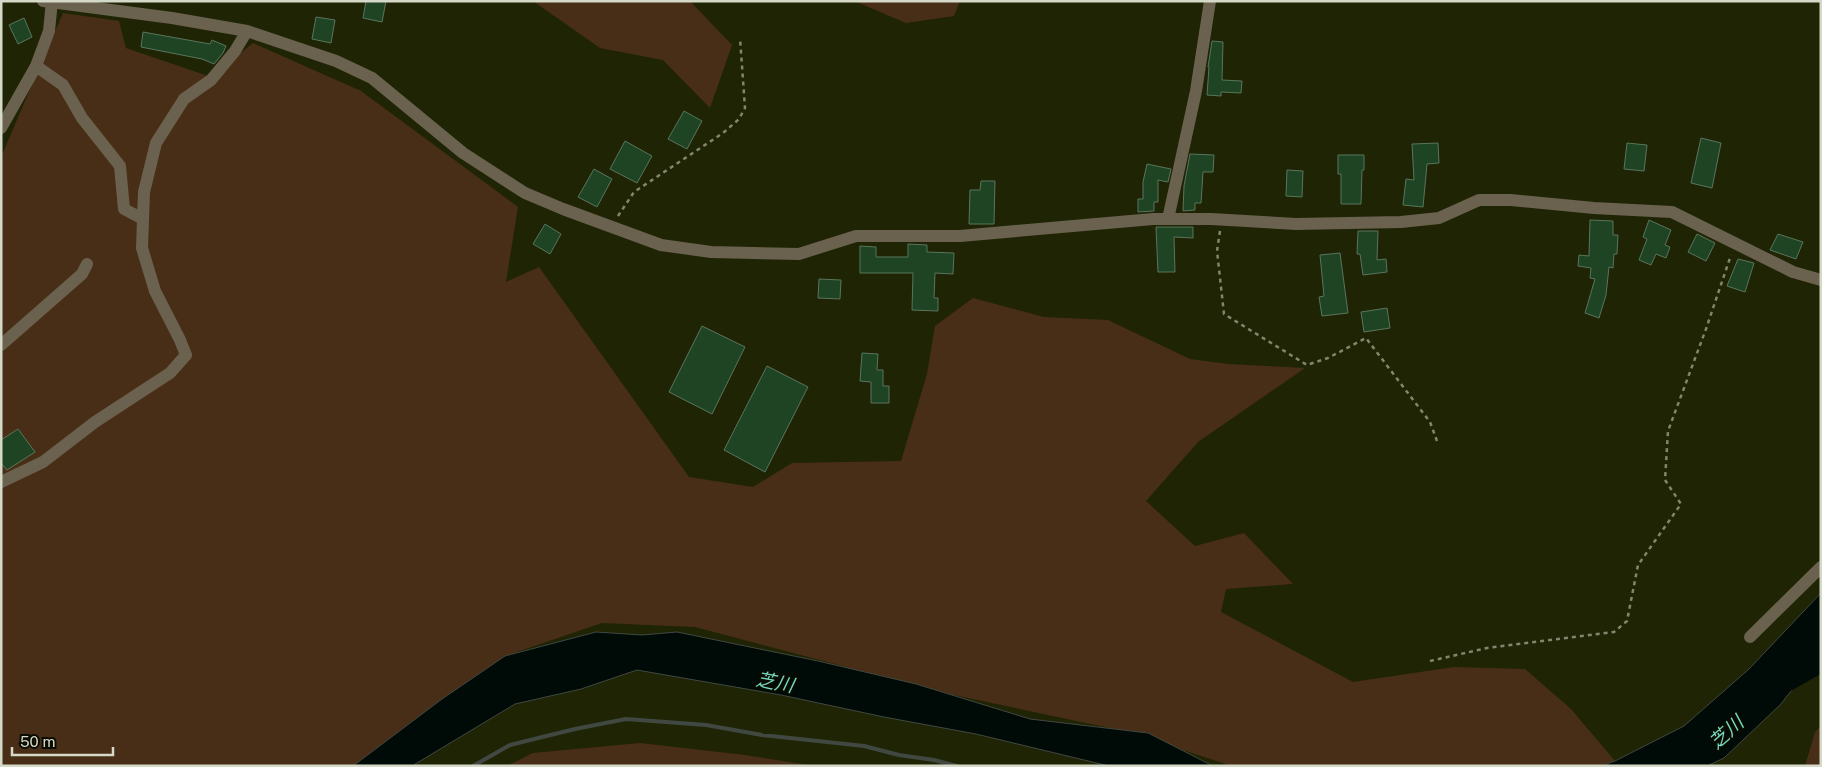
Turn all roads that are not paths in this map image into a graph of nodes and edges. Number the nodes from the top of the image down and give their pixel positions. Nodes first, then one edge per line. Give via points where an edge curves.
1 (1210, 1) edge
2 (49, 2) edge
3 (247, 31) junction
4 (36, 66) junction
5 (1, 128) edge
6 (143, 219) junction
7 (1168, 219) junction
8 (88, 264) dead end
9 (1821, 280) edge
10 (1, 345) edge
11 (1, 482) edge
12 (1821, 568) edge
13 (1750, 637) dead end

1 - 7 street via 1196,91
2 - 3 street
2 - 4 street via 49,31
3 - 6 street via 212,80 184,99 156,143 144,192
3 - 7 street via 336,60 372,78 463,154 525,193 661,245 711,252 799,254 856,236 960,236
4 - 5 street
4 - 6 street via 63,85 82,118 120,166 124,210
6 - 11 street via 142,248 155,291 186,355 170,372 95,422 43,462
7 - 9 street via 1296,224 1400,222 1439,218 1479,200 1672,212 1793,272
8 - 10 street via 82,274
12 - 13 street

